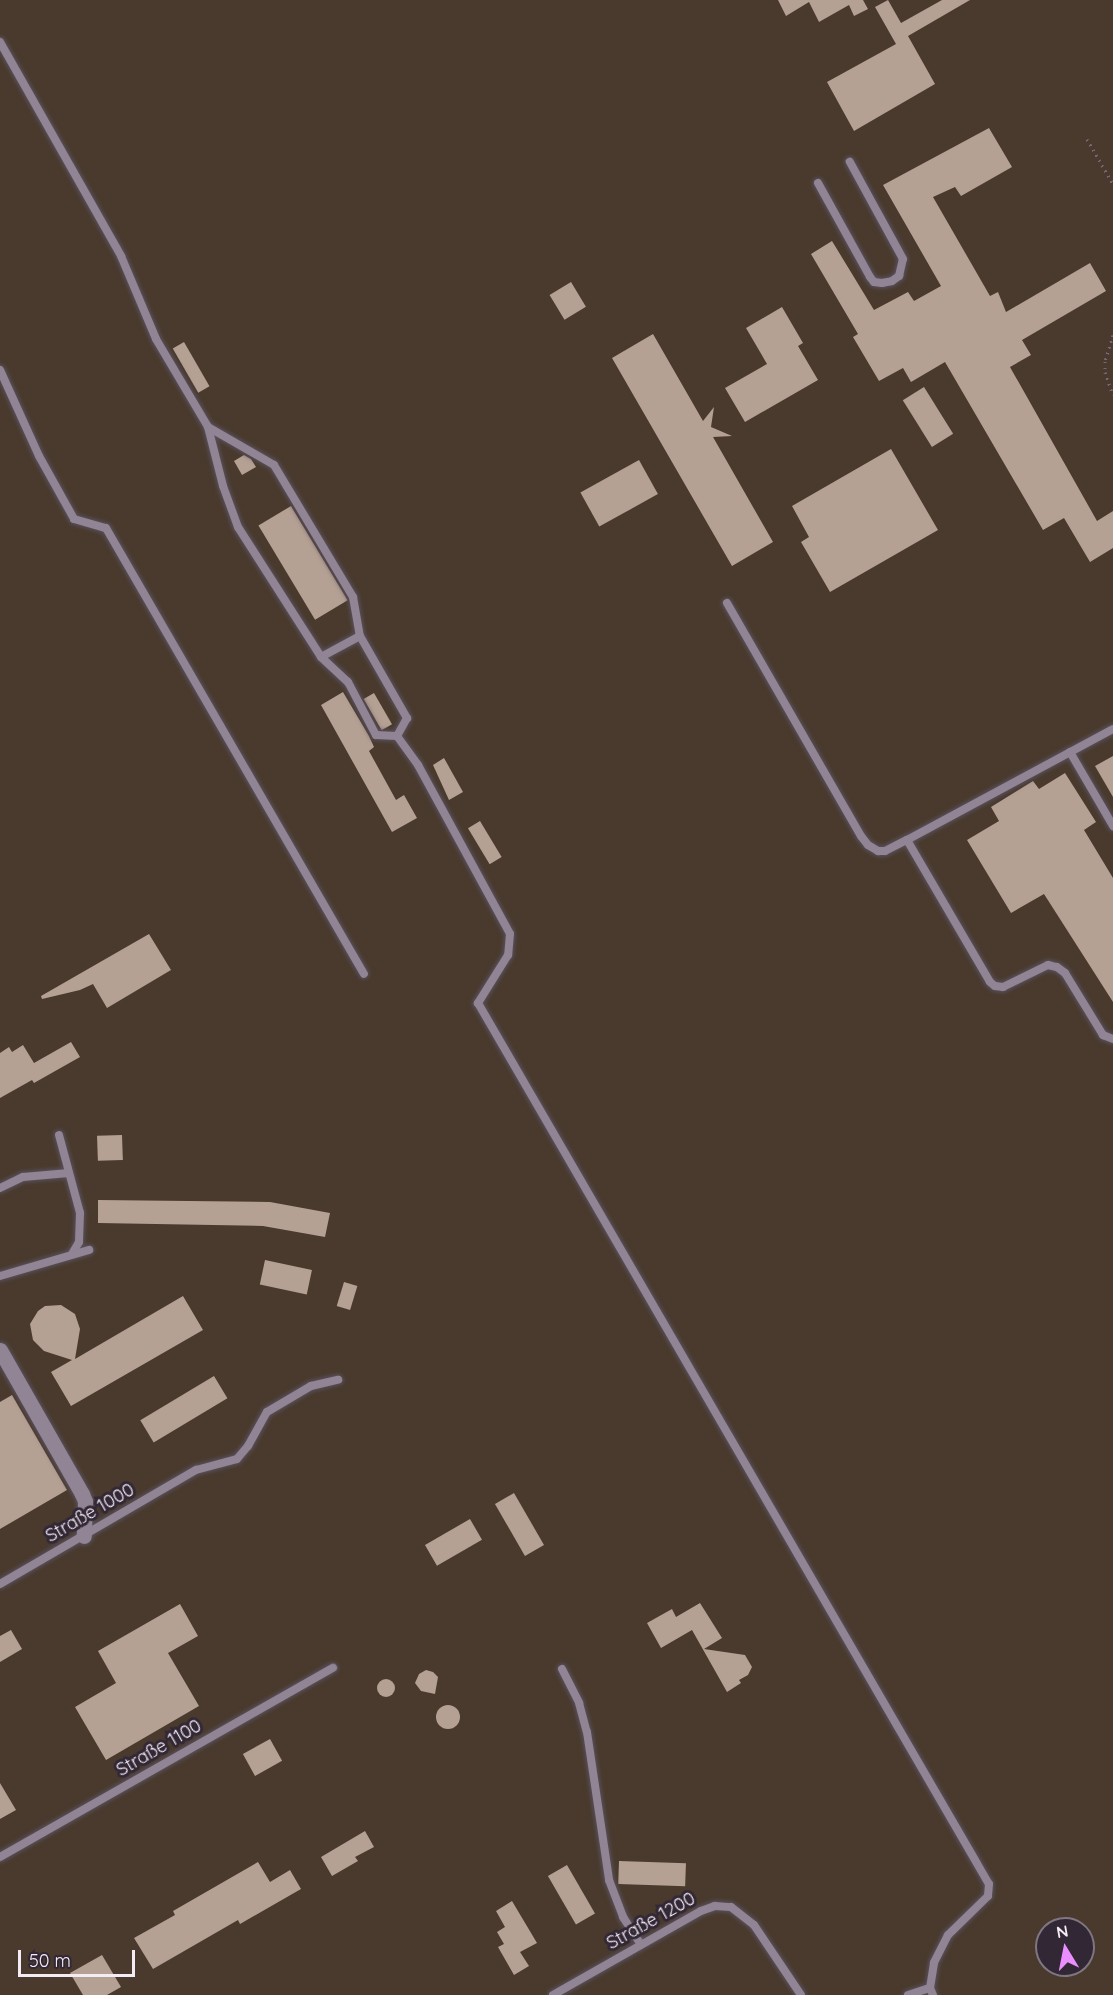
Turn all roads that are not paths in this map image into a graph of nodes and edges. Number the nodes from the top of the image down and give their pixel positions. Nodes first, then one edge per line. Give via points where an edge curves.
1 (0, 42) edge
2 (850, 162) dead end
3 (818, 183) dead end
4 (0, 370) edge
5 (208, 427) junction
6 (727, 603) dead end
7 (360, 636) junction
8 (321, 657) junction
9 (1113, 729) edge
10 (396, 736) junction
11 (1070, 753) junction
12 (1113, 826) edge
13 (907, 840) junction
14 (364, 974) dead end
15 (1113, 1039) edge
16 (59, 1135) dead end
17 (69, 1173) junction
18 (0, 1188) edge
19 (89, 1250) dead end
20 (72, 1254) junction
21 (0, 1276) edge
22 (0, 1350) edge
23 (338, 1380) dead end
24 (84, 1536) junction
25 (0, 1584) edge
26 (333, 1668) dead end
27 (562, 1669) dead end
28 (0, 1857) edge
29 (641, 1945) junction
30 (931, 1992) edge
31 (554, 1995) edge
32 (801, 1995) edge
33 (908, 1995) edge

1 - 5 lane via 121,256 156,339
2 - 3 lane via 903,259 899,276 892,281 874,282 870,277
4 - 14 lane via 39,456 74,519 106,528
5 - 7 lane via 274,465 353,597
5 - 8 lane via 238,527
6 - 13 lane via 868,846 885,851
7 - 8 lane
7 - 10 lane via 407,718
8 - 10 lane via 348,682 376,735
9 - 11 lane
10 - 30 lane via 418,765 510,934 508,955 478,1002 989,1884 987,1896 948,1935 934,1963
11 - 12 lane
11 - 13 lane
13 - 15 lane via 990,982 1003,987 1048,965 1057,967 1065,973 1103,1035
16 - 17 lane
17 - 18 lane via 22,1177
17 - 20 lane via 81,1228
19 - 20 lane
20 - 21 lane
22 - 24 street via 82,1494
23 - 24 lane, Straße 1000 via 311,1386 267,1412 237,1459 196,1470
24 - 25 lane, Straße 1000
26 - 28 lane, Straße 1100
27 - 29 lane via 579,1703 587,1732 609,1880 623,1917
29 - 31 lane, Straße 1200
29 - 32 lane, Straße 1200 via 701,1911 715,1906 731,1907 754,1925
30 - 33 lane

